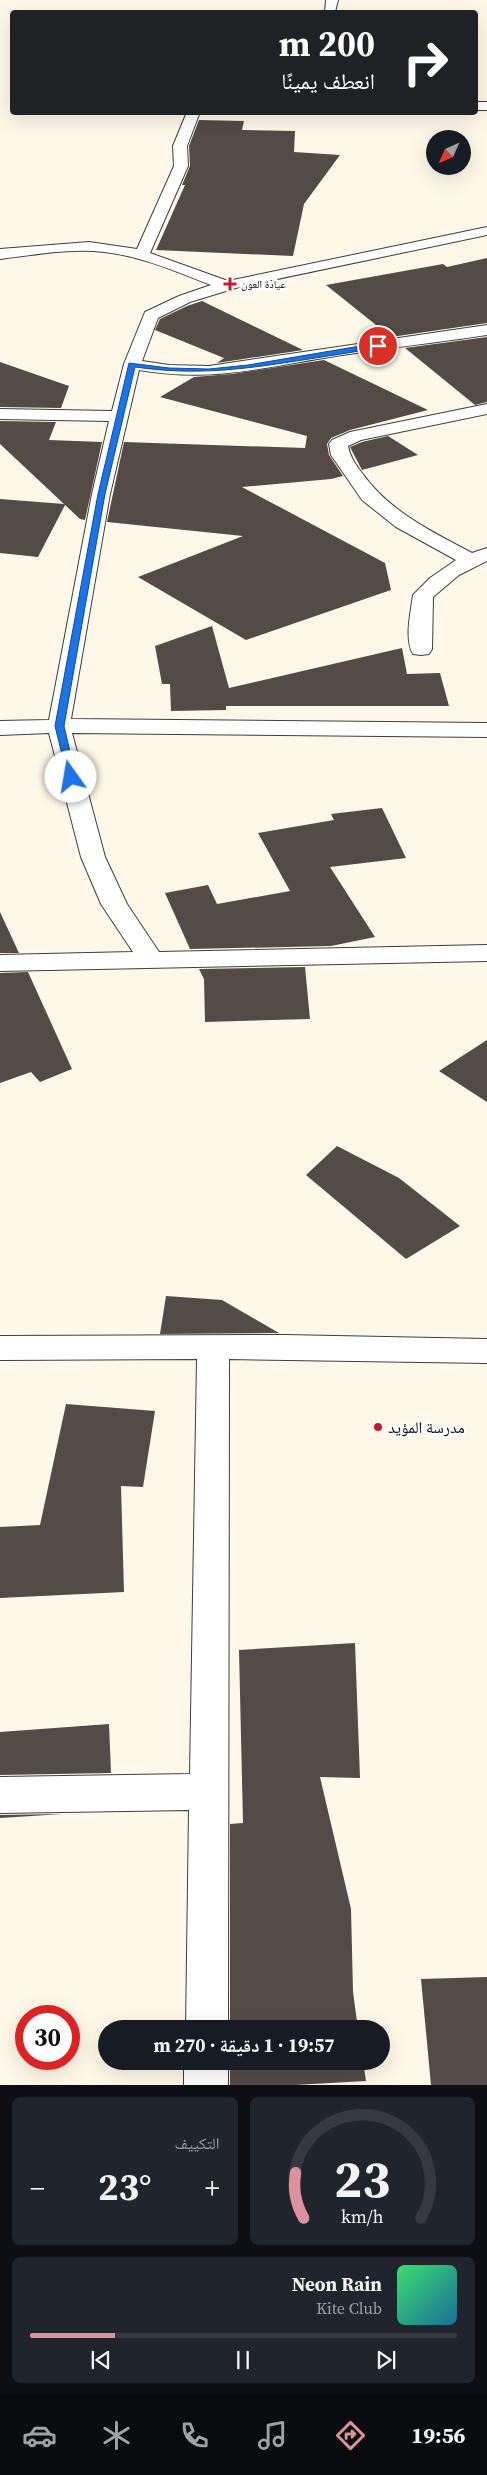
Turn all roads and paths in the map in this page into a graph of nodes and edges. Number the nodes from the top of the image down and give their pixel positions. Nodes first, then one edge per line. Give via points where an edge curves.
1 (193, 115) edge
2 (487, 231) edge
3 (0, 254) edge
4 (142, 255) junction
5 (228, 286) junction
6 (487, 330) edge
7 (132, 364) junction
8 (487, 409) edge
9 (0, 414) edge
10 (119, 416) junction
11 (478, 557) edge
12 (422, 649) dead end
13 (60, 726) junction
14 (0, 728) edge
15 (487, 730) edge
16 (487, 953) edge
17 (151, 960) junction
18 (0, 963) edge
19 (213, 1347) junction
20 (0, 1348) edge
21 (487, 1351) edge
22 (209, 1792) junction
23 (0, 1795) edge
24 (207, 2020) edge
25 (206, 2070) edge
26 (206, 2085) edge

1 - 4 street via 180,146 181,166
2 - 5 street
3 - 4 street via 91,247
4 - 5 street
5 - 7 street via 185,297 151,315
6 - 7 street via 229,369 169,370
7 - 10 street
8 - 11 street via 356,436 338,444 340,455 369,496 403,523
9 - 10 street
10 - 13 street
11 - 12 street via 441,578 423,596
13 - 14 street
13 - 15 street
13 - 17 street via 93,857 114,904
16 - 17 street
17 - 18 street
19 - 20 street
19 - 21 street
19 - 22 street
22 - 23 street
22 - 24 street
25 - 26 street

